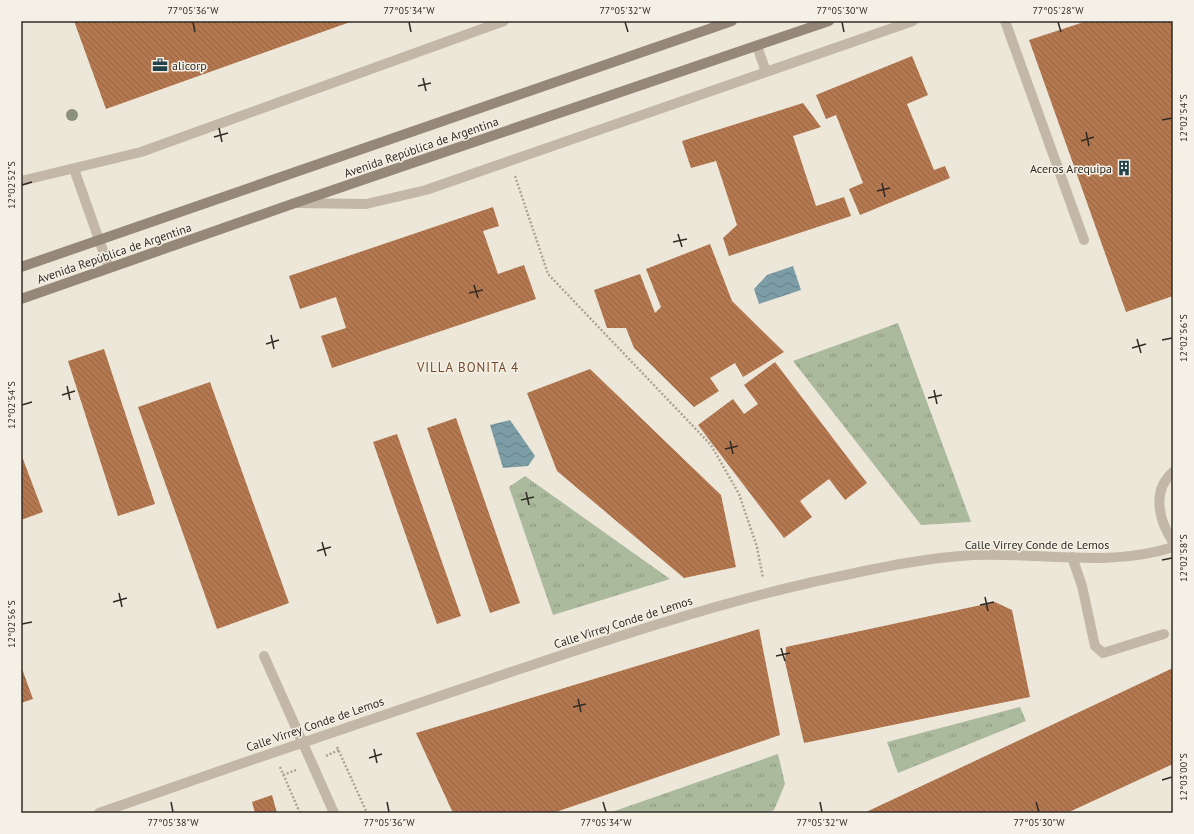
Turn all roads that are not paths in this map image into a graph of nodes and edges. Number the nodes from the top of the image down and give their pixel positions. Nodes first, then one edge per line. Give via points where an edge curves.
1 (504, 21) edge
2 (732, 21) edge
3 (829, 21) edge
4 (913, 21) edge
5 (1005, 21) edge
6 (757, 46) junction
7 (766, 72) junction
8 (74, 169) junction
9 (21, 181) edge
10 (295, 204) junction
11 (99, 240) junction
12 (1084, 240) dead end
13 (21, 267) edge
14 (109, 268) junction
15 (21, 299) edge
16 (1173, 472) edge
17 (1173, 542) edge
18 (1173, 548) edge
19 (1072, 557) junction
20 (1164, 634) dead end
21 (264, 656) dead end
22 (302, 742) junction
23 (104, 812) edge
24 (334, 813) edge

1 - 8 street via 141,152
2 - 11 main road, Avenida República de Argentina
3 - 6 main road, Avenida República de Argentina
4 - 7 street
5 - 12 street
6 - 7 street
6 - 10 main road, Avenida República de Argentina
7 - 10 street via 426,190 366,204
8 - 9 street
8 - 11 street
10 - 14 main road, Avenida República de Argentina
11 - 13 main road, Avenida República de Argentina
11 - 14 street
14 - 15 main road, Avenida República de Argentina
16 - 17 street via 1162,486 1159,500 1160,515
18 - 19 street, Calle Virrey Conde de Lemos via 1125,557
19 - 20 street via 1082,586 1095,646 1099,650 1103,653
19 - 22 street, Calle Virrey Conde de Lemos via 1016,554 946,557 881,568 766,594 613,638
21 - 22 street
22 - 23 street, Calle Virrey Conde de Lemos
22 - 24 street

